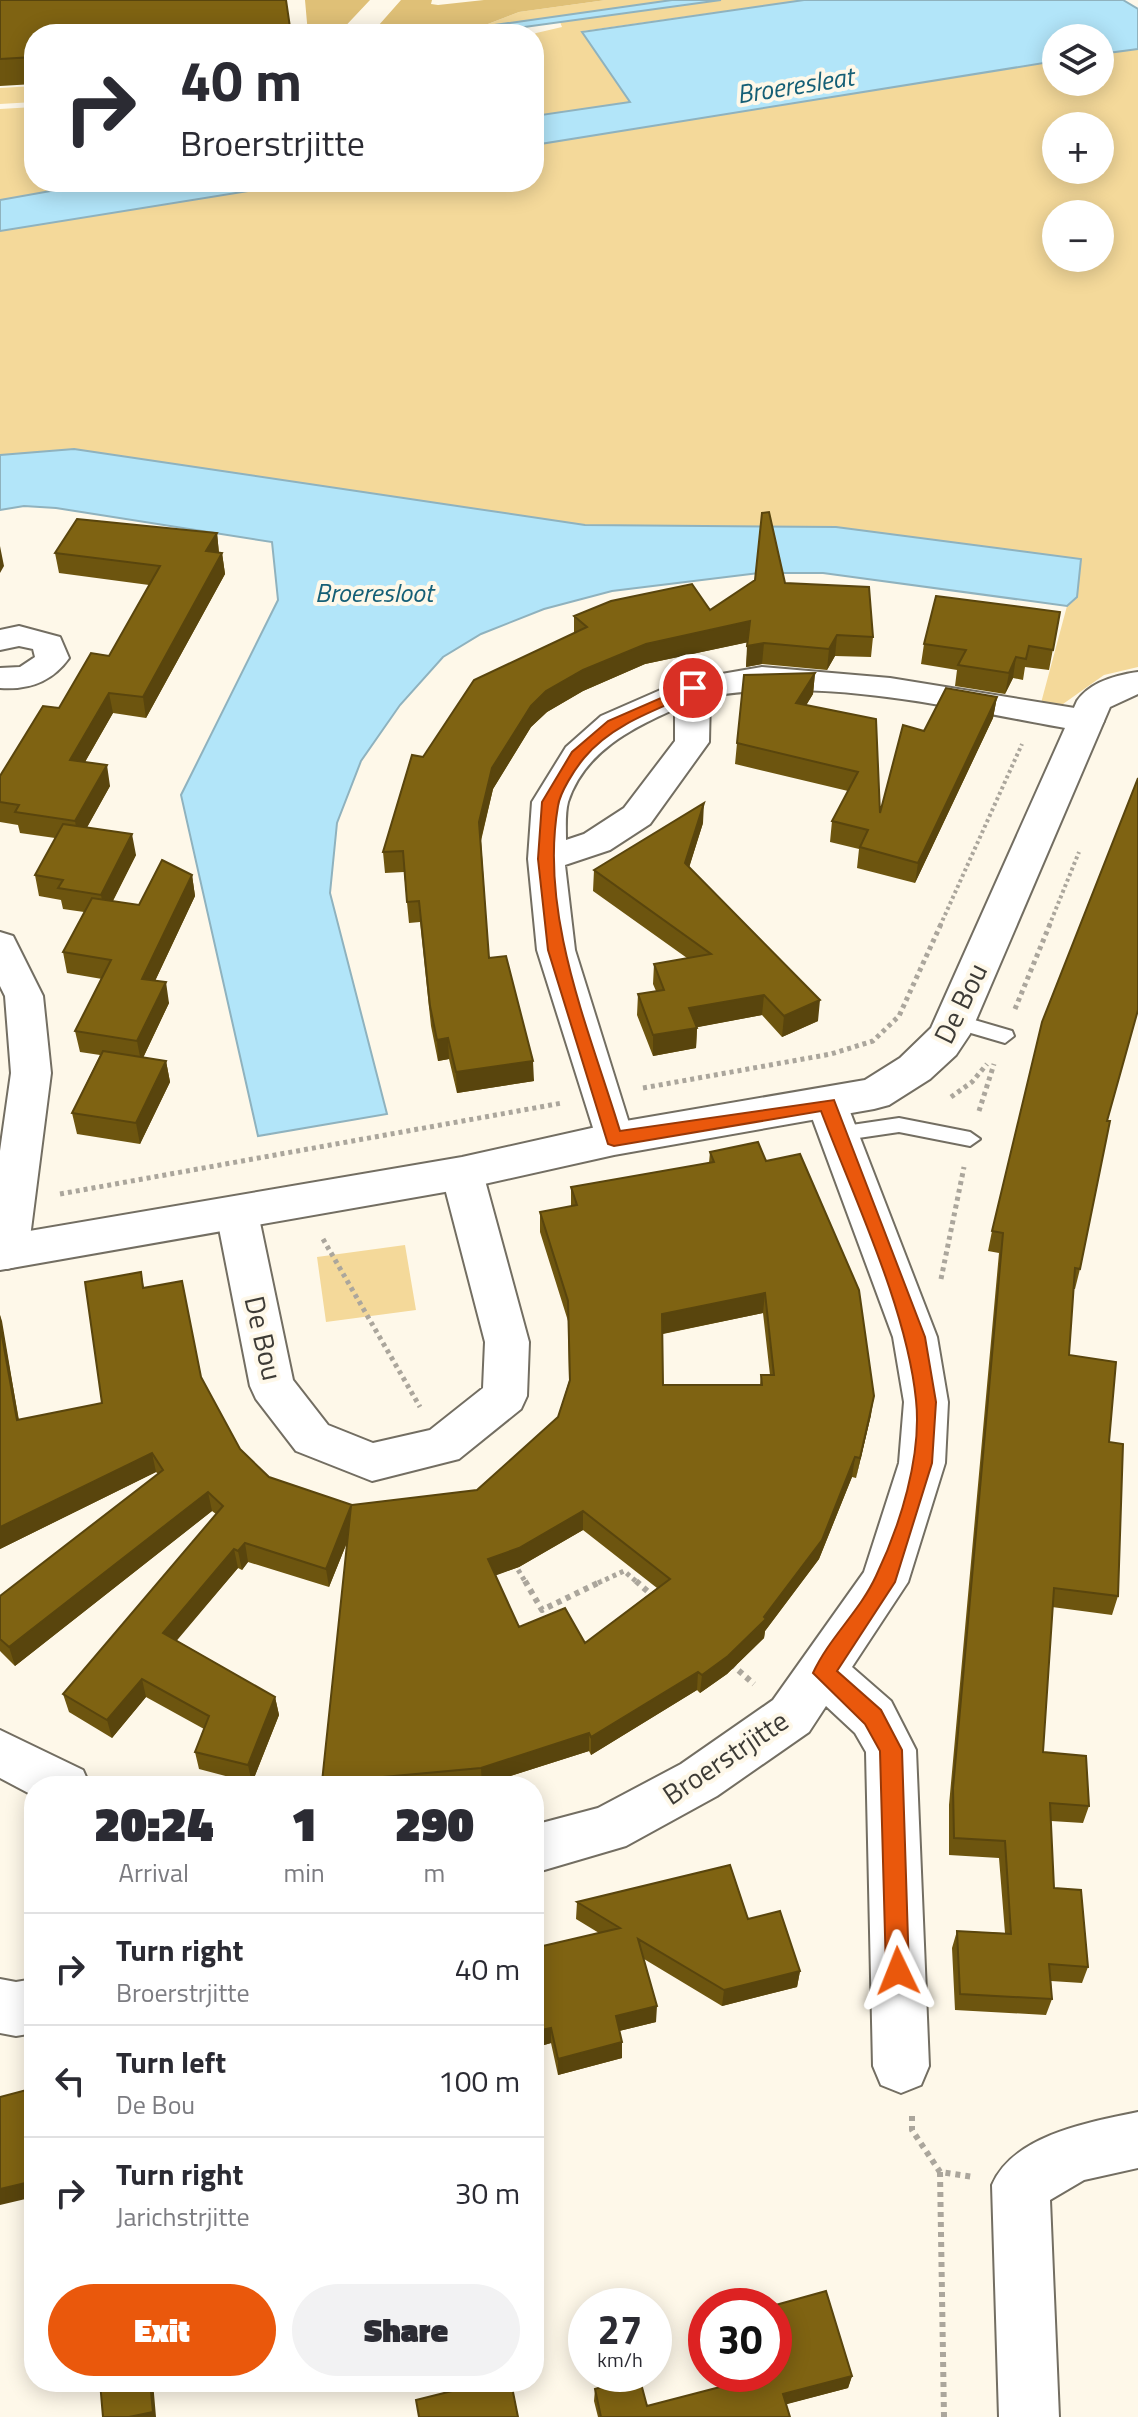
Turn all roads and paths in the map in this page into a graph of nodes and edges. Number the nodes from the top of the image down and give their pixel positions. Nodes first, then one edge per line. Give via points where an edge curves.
1 (0, 640) edge
2 (2, 681) edge
3 (1138, 683) edge
4 (693, 688) junction
5 (1087, 721) junction
6 (546, 859) junction
7 (0, 945) edge
8 (954, 1021) junction
9 (1005, 1036) dead end
10 (833, 1119) junction
11 (614, 1139) junction
12 (970, 1139) dead end
13 (462, 1173) junction
14 (237, 1213) junction
15 (322, 1239) dead end
16 (4, 1253) edge
17 (443, 1446) junction
18 (509, 1556) edge
19 (660, 1602) edge
20 (719, 1654) edge
21 (824, 1673) junction
22 (791, 1716) junction
23 (0, 1753) edge
24 (45, 1776) edge
25 (544, 1846) edge
26 (0, 2006) edge
27 (24, 2008) edge
28 (901, 2066) joint
29 (1138, 2140) edge
30 (940, 2172) junction
31 (1021, 2185) junction
32 (944, 2417) edge
33 (1029, 2417) edge

1 - 2 street via 30,636 52,650 40,671
3 - 5 street, De Bou via 1095,701
4 - 5 street via 762,677 847,684
4 - 6 street via 613,724 578,755 550,802
4 - 6 street via 692,742 637,816 597,842
5 - 8 street, De Bou
6 - 11 street via 556,950
7 - 16 street via 24,996 31,1073
8 - 9 lane
8 - 10 street, De Bou via 932,1057
10 - 11 street, De Bou
10 - 12 lane
10 - 21 street, Broerstrjitte via 915,1337 926,1402 922,1463 884,1582
11 - 13 street, De Bou
13 - 14 street, De Bou
13 - 17 street, De Bou via 507,1342 505,1396
14 - 16 street, De Bou
14 - 17 street, De Bou via 272,1386 312,1438 372,1462
15 - 17 path
18 - 19 path via 542,1610 624,1571
20 - 22 path
21 - 22 street, Broerstrjitte
21 - 28 street via 873,1717 891,1750
22 - 25 street, Broerstrjitte via 699,1780 608,1829
23 - 24 street
26 - 27 street
28 - 30 path via 912,2099 912,2130
29 - 31 street via 1074,2154
30 - 31 path
30 - 32 path
31 - 33 street

